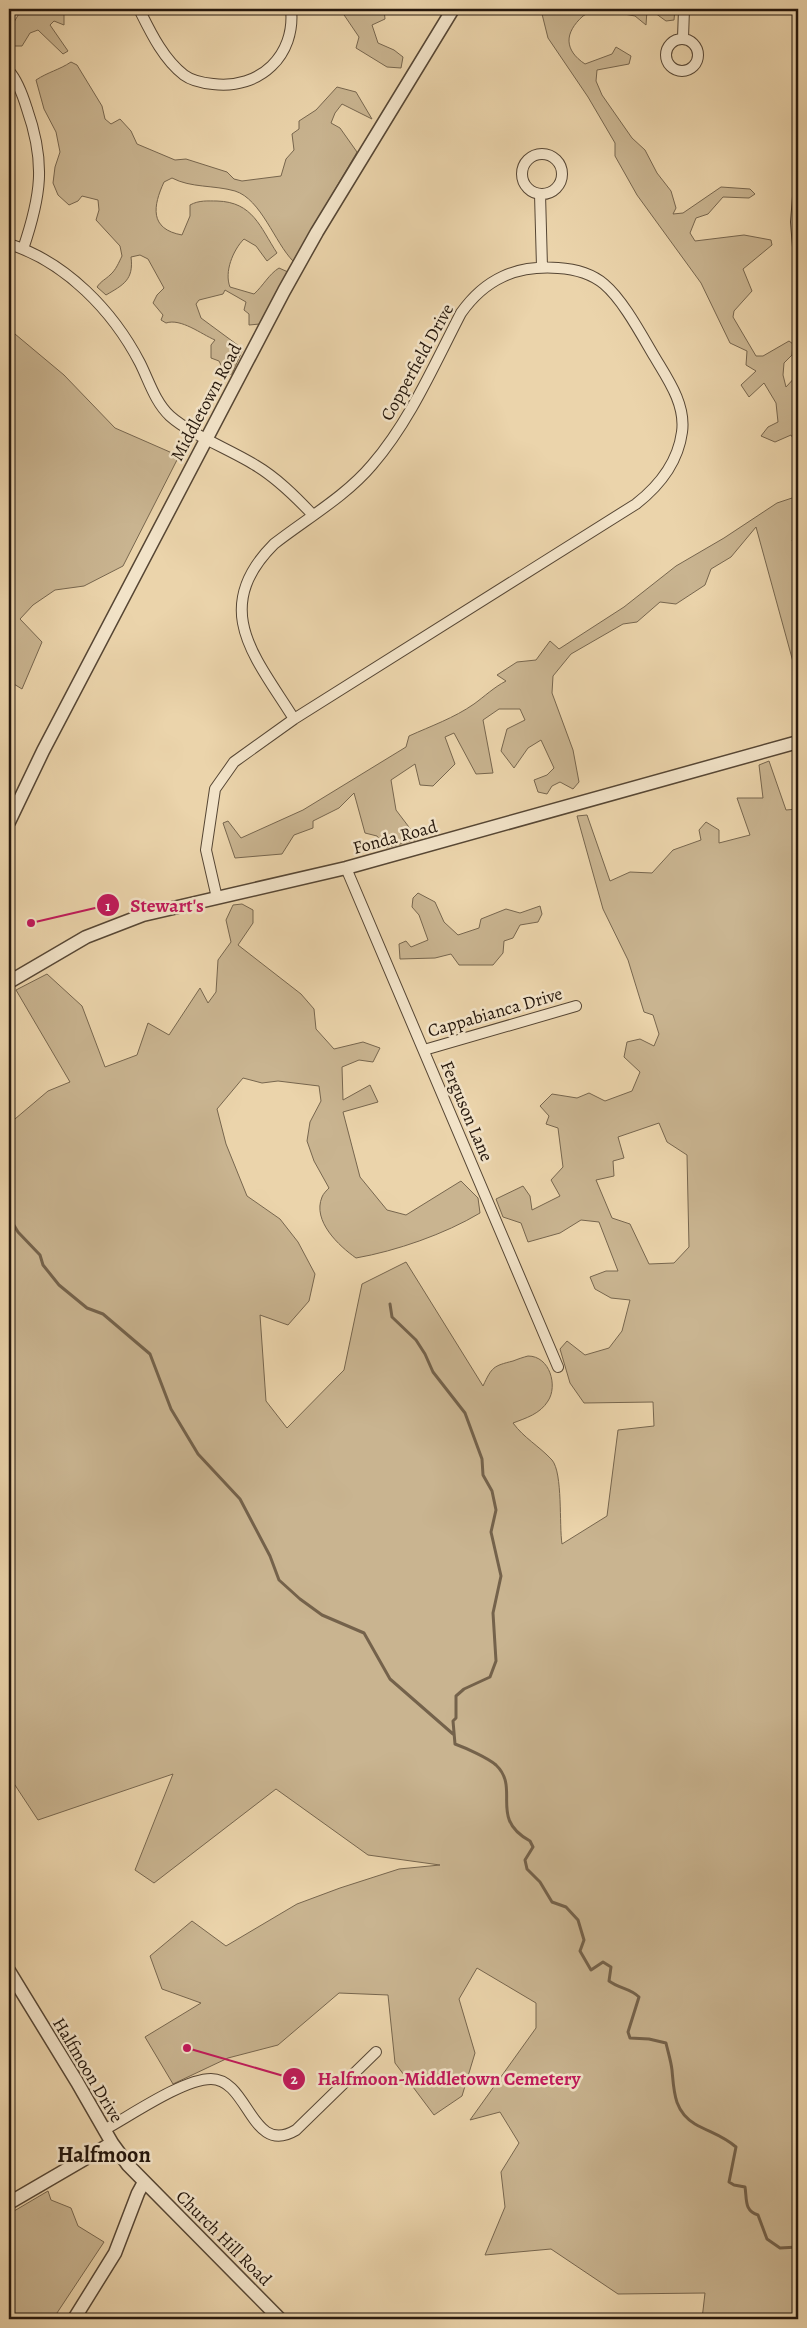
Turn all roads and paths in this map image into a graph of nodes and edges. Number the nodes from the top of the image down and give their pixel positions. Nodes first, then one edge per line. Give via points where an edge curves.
1 (139, 9) edge
2 (291, 9) edge
3 (453, 9) edge
4 (684, 9) edge
5 (683, 38) dead end
6 (9, 70) edge
7 (540, 194) junction
8 (798, 197) edge
9 (9, 244) edge
10 (798, 247) edge
11 (24, 249) junction
12 (542, 267) junction
13 (207, 438) junction
14 (312, 514) junction
15 (294, 719) junction
16 (798, 742) edge
17 (9, 822) edge
18 (346, 868) junction
19 (217, 898) junction
20 (9, 982) edge
21 (576, 1006) dead end
22 (424, 1050) junction
23 (558, 1367) dead end
24 (9, 1971) edge
25 (376, 2052) dead end
26 (104, 2130) junction
27 (112, 2143) junction
28 (144, 2182) junction
29 (9, 2202) edge
30 (74, 2319) edge
31 (280, 2319) edge

1 - 2 street via 160,47 178,70 194,80 224,85 237,84 261,74 280,57 292,30
3 - 13 street, Middletown Road via 317,232
4 - 5 street
6 - 11 street via 23,96 39,150 40,186
7 - 7 street via 558,186 562,174 558,161 547,154 534,155 524,164 522,177 528,188
7 - 12 street
8 - 10 street
9 - 11 street
11 - 13 street via 61,271 100,304 126,339 159,402 170,416
12 - 14 street, Copperfield Drive via 519,270 491,282 471,299 392,439 354,484
12 - 15 street, Copperfield Drive via 582,272 604,284 641,334 673,387 682,417 682,433 670,467 653,491 636,504
13 - 14 street via 256,465 283,485
13 - 17 street, Middletown Road
14 - 15 street, Copperfield Drive via 264,554 246,585 242,605 246,639
15 - 19 street, Copperfield Drive via 234,762 215,789 206,850
16 - 18 street, Fonda Road
18 - 19 street, Fonda Road
18 - 22 street, Ferguson Lane
19 - 20 street, Fonda Road via 160,910 112,925
21 - 22 street, Cappabianca Drive
22 - 23 street, Ferguson Lane
24 - 26 street, Halfmoon Drive
25 - 26 street via 287,2135 278,2137 265,2131 226,2085 211,2079 170,2093
26 - 27 street, Halfmoon Drive
27 - 28 street, Halfmoon Drive
27 - 29 street
28 - 30 street via 115,2253
28 - 31 street, Church Hill Road

